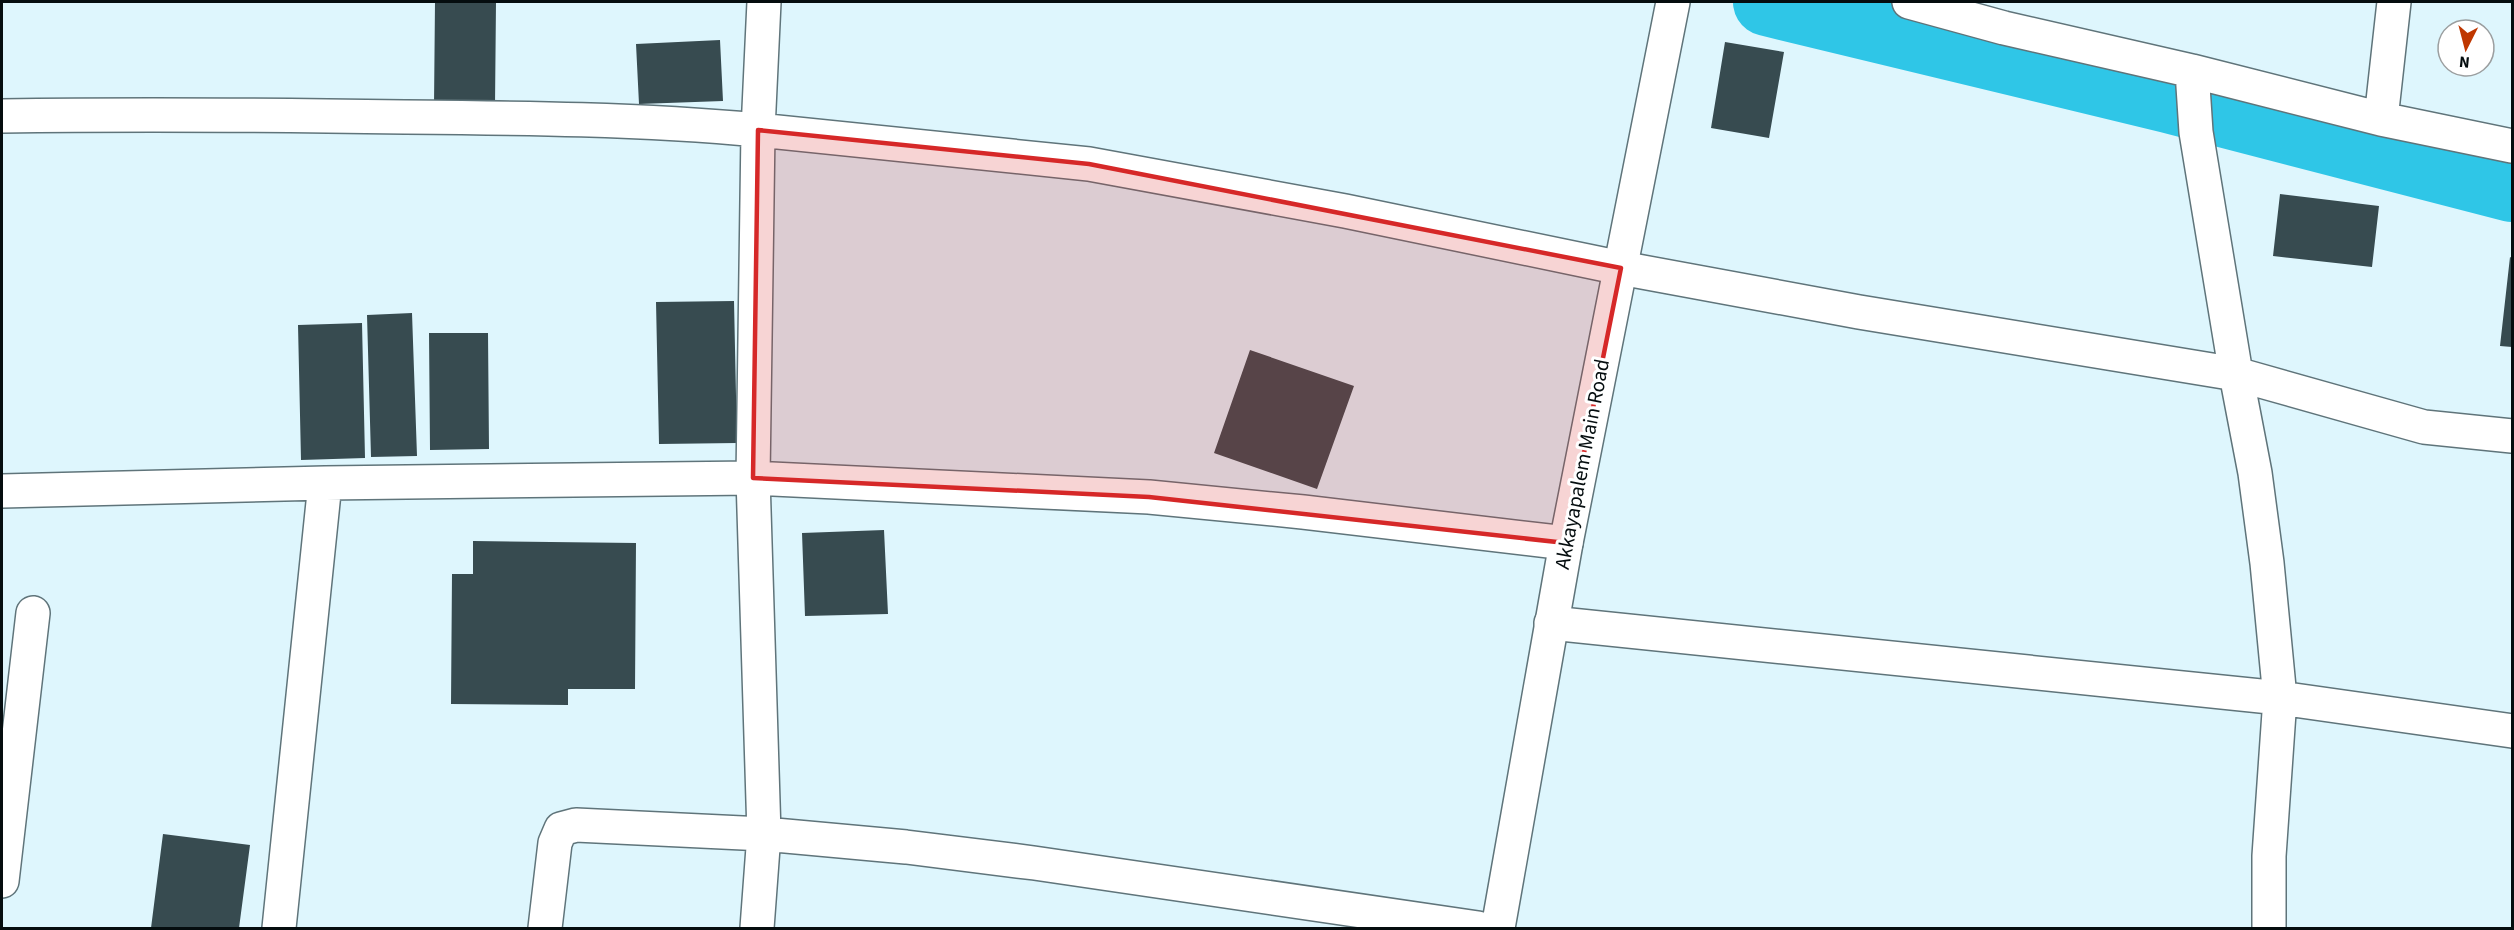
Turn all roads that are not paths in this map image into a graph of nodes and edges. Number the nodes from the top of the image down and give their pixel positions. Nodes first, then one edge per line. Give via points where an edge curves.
1 (764, 2) edge
2 (1673, 2) edge
3 (1909, 2) edge
4 (2394, 2) edge
5 (2192, 83) junction
6 (2, 116) edge
7 (2381, 119) junction
8 (758, 130) junction
9 (2512, 146) edge
10 (1621, 268) junction
11 (2236, 374) junction
12 (2512, 436) edge
13 (753, 478) junction
14 (325, 483) junction
15 (2, 490) edge
16 (1566, 543) junction
17 (33, 613) dead end
18 (1551, 623) junction
19 (2280, 698) junction
20 (2512, 731) edge
21 (764, 834) junction
22 (2, 881) edge
23 (279, 928) edge
24 (545, 928) edge
25 (757, 928) edge
26 (1478, 928) edge
27 (1498, 928) edge
28 (2270, 928) edge

1 - 8 street
2 - 10 street, Akkayapalem Main Road
3 - 5 street
4 - 7 street
5 - 7 street
5 - 11 street via 2196,132
6 - 8 street via 504,118
7 - 9 street
8 - 10 street via 1089,164
8 - 13 street
10 - 11 street
10 - 16 street, Akkayapalem Main Road
11 - 12 street via 2424,427
11 - 19 street via 2255,473
13 - 14 street
13 - 16 street via 1149,497
13 - 21 street
14 - 15 street
14 - 23 street
16 - 18 street, Akkayapalem Main Road
17 - 22 street
18 - 19 street
18 - 27 street, Akkayapalem Main Road
19 - 20 street
19 - 28 street via 2269,856
21 - 24 street via 576,825 561,829 555,843
21 - 25 street
21 - 26 street via 1034,863

